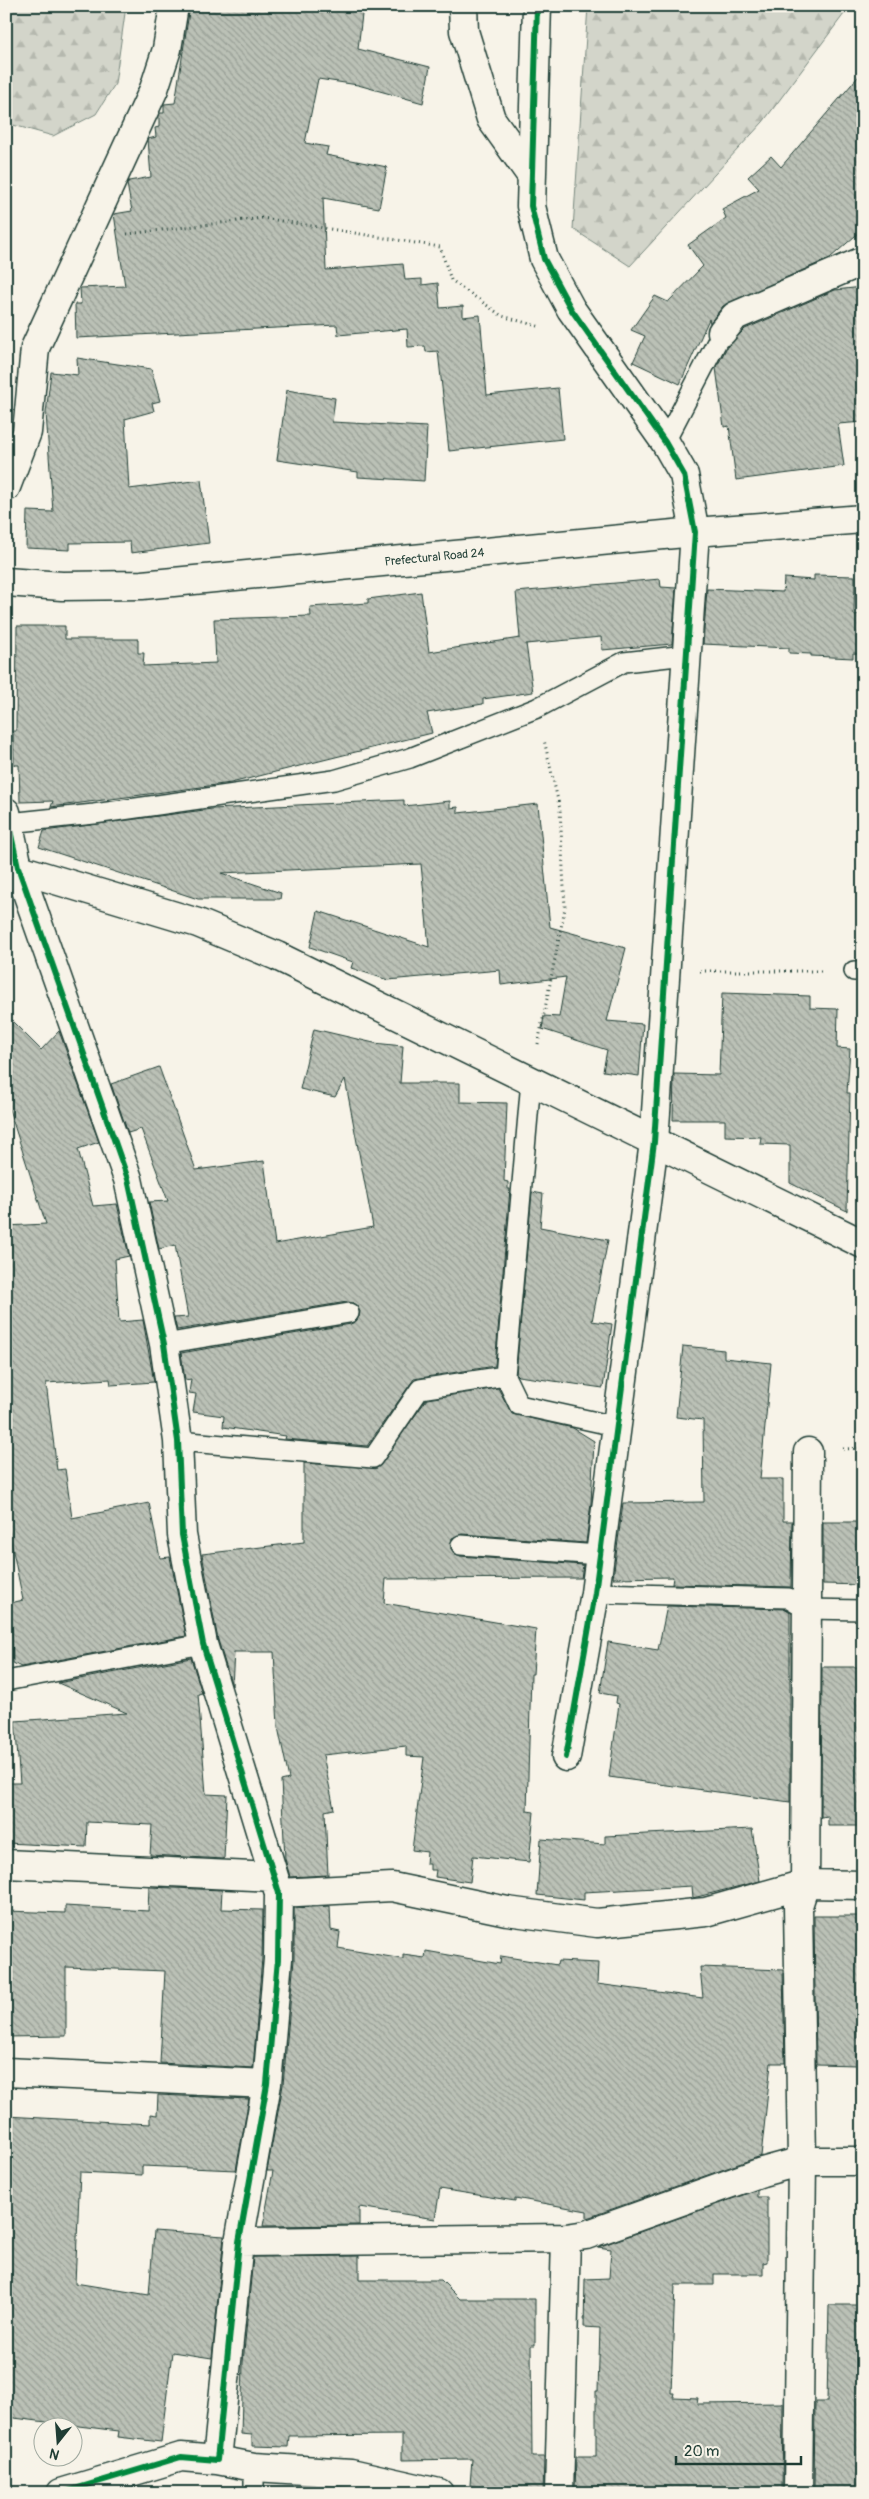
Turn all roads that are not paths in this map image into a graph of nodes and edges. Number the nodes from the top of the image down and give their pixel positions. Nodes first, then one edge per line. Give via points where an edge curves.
1 (174, 6) edge
2 (463, 6) edge
3 (537, 6) edge
4 (531, 175) junction
5 (863, 261) edge
6 (722, 332) joint
7 (665, 442) junction
8 (6, 487) edge
9 (863, 519) edge
10 (696, 532) junction
11 (6, 582) edge
12 (686, 655) junction
13 (8, 818) edge
14 (12, 866) edge
15 (531, 1081) junction
16 (654, 1142) junction
17 (863, 1244) edge
18 (349, 1313) dead end
19 (164, 1344) junction
20 (505, 1376) junction
21 (616, 1426) junction
22 (178, 1441) junction
23 (808, 1452) dead end
24 (461, 1545) dead end
25 (599, 1555) junction
26 (594, 1593) junction
27 (807, 1609) junction
28 (863, 1610) edge
29 (203, 1644) junction
30 (6, 1681) edge
31 (566, 1757) dead end
32 (6, 1864) edge
33 (804, 1884) junction
34 (276, 1885) junction
35 (863, 1885) edge
36 (6, 2072) edge
37 (267, 2084) junction
38 (863, 2161) edge
39 (802, 2162) junction
40 (566, 2238) junction
41 (239, 2242) junction
42 (217, 2460) junction
43 (254, 2480) edge
44 (391, 2487) edge
45 (61, 2493) edge
46 (439, 2493) edge
47 (559, 2493) edge
48 (798, 2493) edge

1 - 8 street via 167,49 154,89 35,348 28,432
2 - 4 street via 464,31 491,119
3 - 4 street
4 - 7 street via 531,206 544,259 583,326
5 - 6 street via 735,316
6 - 7 lane
7 - 10 street via 684,475
9 - 10 street, Prefectural Road 24
10 - 11 street, Prefectural Road 24 via 142,585 62,586
10 - 12 street
12 - 13 lane via 624,662 537,708 410,758 334,780 94,814
12 - 16 street
13 - 14 street
14 - 15 street via 198,923 277,956
14 - 19 street via 128,1179
15 - 16 street
15 - 20 lane
16 - 17 street
16 - 21 street
18 - 19 lane
19 - 22 street
20 - 21 lane via 519,1406
20 - 22 lane via 420,1389 372,1458
21 - 25 street
22 - 29 street via 182,1535
23 - 27 street
24 - 25 lane
25 - 26 street
26 - 27 lane via 789,1598
26 - 31 street
27 - 28 lane
27 - 33 street
29 - 30 lane
29 - 34 street
32 - 34 street
33 - 34 street via 706,1912 597,1923 507,1911 392,1887
33 - 35 street
33 - 39 street via 798,1906
34 - 37 street via 278,1959
36 - 37 street
37 - 41 street
38 - 39 street
39 - 40 street via 762,2172 586,2235
39 - 48 street
40 - 41 street
40 - 47 street
41 - 42 street
42 - 43 street
42 - 45 street via 181,2457
43 - 44 street via 351,2473
44 - 46 street

